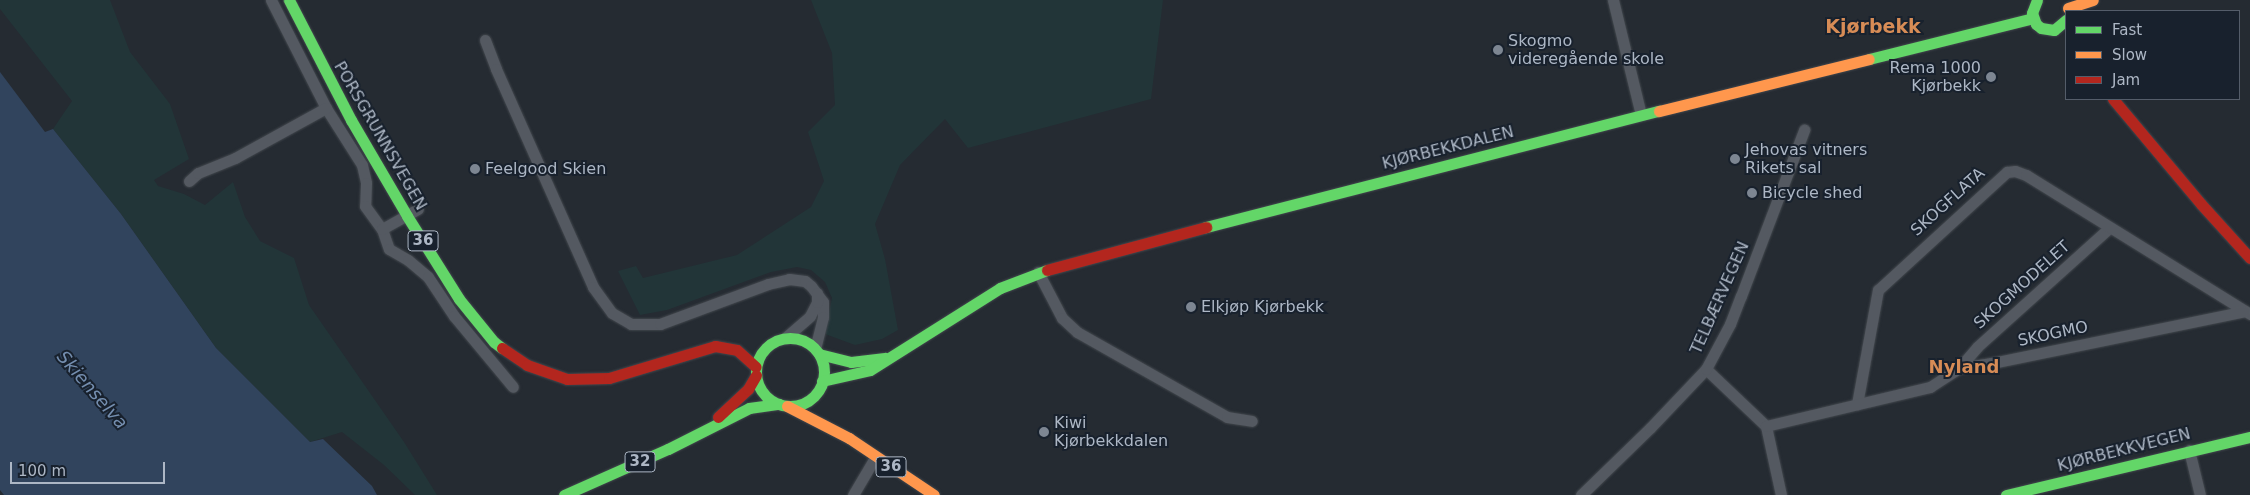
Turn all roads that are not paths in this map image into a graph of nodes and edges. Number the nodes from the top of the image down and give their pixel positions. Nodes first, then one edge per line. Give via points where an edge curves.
1 (271, 0) edge
2 (289, 0) edge
3 (1613, 0) edge
4 (2037, 0) edge
5 (2093, 0) edge
6 (306, 7) dead end
7 (2077, 10) edge
8 (2065, 17) edge
9 (2033, 18) junction
10 (485, 40) dead end
11 (353, 98) dead end
12 (2114, 100) edge
13 (326, 108) junction
14 (1641, 116) junction
15 (1804, 130) dead end
16 (188, 181) dead end
17 (418, 209) dead end
18 (407, 216) junction
19 (2109, 228) junction
20 (382, 229) junction
21 (437, 242) dead end
22 (2250, 258) edge
23 (1038, 272) junction
24 (817, 293) junction
25 (2248, 312) edge
26 (719, 335) dead end
27 (786, 338) junction
28 (752, 340) dead end
29 (769, 345) junction
30 (508, 351) junction
31 (817, 351) junction
32 (892, 358) junction
33 (652, 363) junction
34 (1958, 368) junction
35 (1706, 369) junction
36 (756, 371) junction
37 (821, 385) junction
38 (513, 387) dead end
39 (823, 402) dead end
40 (1857, 404) junction
41 (783, 405) junction
42 (830, 414) dead end
43 (1252, 421) dead end
44 (1766, 426) junction
45 (702, 430) junction
46 (2250, 437) edge
47 (849, 438) junction
48 (2189, 450) junction
49 (876, 456) junction
50 (2051, 490) edge
51 (570, 493) edge
52 (853, 495) edge
53 (934, 495) edge
54 (1581, 495) edge
55 (1781, 495) edge
56 (2006, 495) edge
57 (2200, 495) edge

1 - 13 street
2 - 18 main road, PORSGRUNNSVEGEN / 36 via 351,120
3 - 14 street
4 - 9 main road via 2032,7
5 - 7 main road
6 - 11 main road, PORSGRUNNSVEGEN
8 - 9 main road via 2054,30 2041,28
9 - 14 main road, KJØRBEKKDALEN
10 - 24 street via 592,287 612,313 631,324 660,324 789,278 805,281
12 - 22 main road
13 - 16 street
13 - 20 street via 362,164 366,183 365,206
14 - 23 main road, KJØRBEKKDALEN
15 - 35 street, TELBÆRVEGEN via 1736,310
17 - 18 street
18 - 20 street
18 - 30 main road, PORSGRUNNSVEGEN / 36 via 459,300 494,342
19 - 25 street, SKOGFLATA
19 - 34 street, SKOGMODELET
19 - 40 street, SKOGFLATA via 2026,175 2015,171 2000,177 1878,290
20 - 38 street via 390,249 428,277 465,330
21 - 30 main road, PORSGRUNNSVEGEN / 36
23 - 32 main road, KJØRBEKKDALEN via 983,298
23 - 43 street via 1062,318 1077,332 1227,417
24 - 27 street via 810,316
24 - 31 street via 823,302 823,317
25 - 34 street, SKOGMO
26 - 33 main road, PORSGRUNNSVEGEN / 36 via 682,347
27 - 29 main road
27 - 31 main road via 802,340
28 - 29 main road
29 - 36 main road via 758,359
30 - 33 main road, PORSGRUNNSVEGEN / 36 via 541,372 567,379 609,378
31 - 32 main road, KJØRBEKKDALEN via 851,362
31 - 37 main road via 823,367
32 - 37 main road, KJØRBEKKDALEN via 870,370
33 - 36 main road, PORSGRUNNSVEGEN / 36 via 715,346 737,350
34 - 40 street, SKOGMO via 1930,387
35 - 44 street
35 - 54 street, TELBÆRVEGEN
36 - 41 main road, 36 via 761,390 772,401
36 - 45 main road, 32 via 748,389
37 - 39 main road
37 - 41 main road via 802,403
40 - 44 street, SKOGMO
41 - 45 main road, 32 via 748,408
41 - 47 main road, 36
42 - 47 main road, 36
44 - 55 street
45 - 51 main road, 32 via 674,447
46 - 48 main road, KJØRBEKKVEGEN
47 - 49 main road, 36
48 - 50 main road, KJØRBEKKVEGEN
48 - 57 street
49 - 52 street
49 - 53 main road, 36
50 - 56 main road, KJØRBEKKVEGEN

